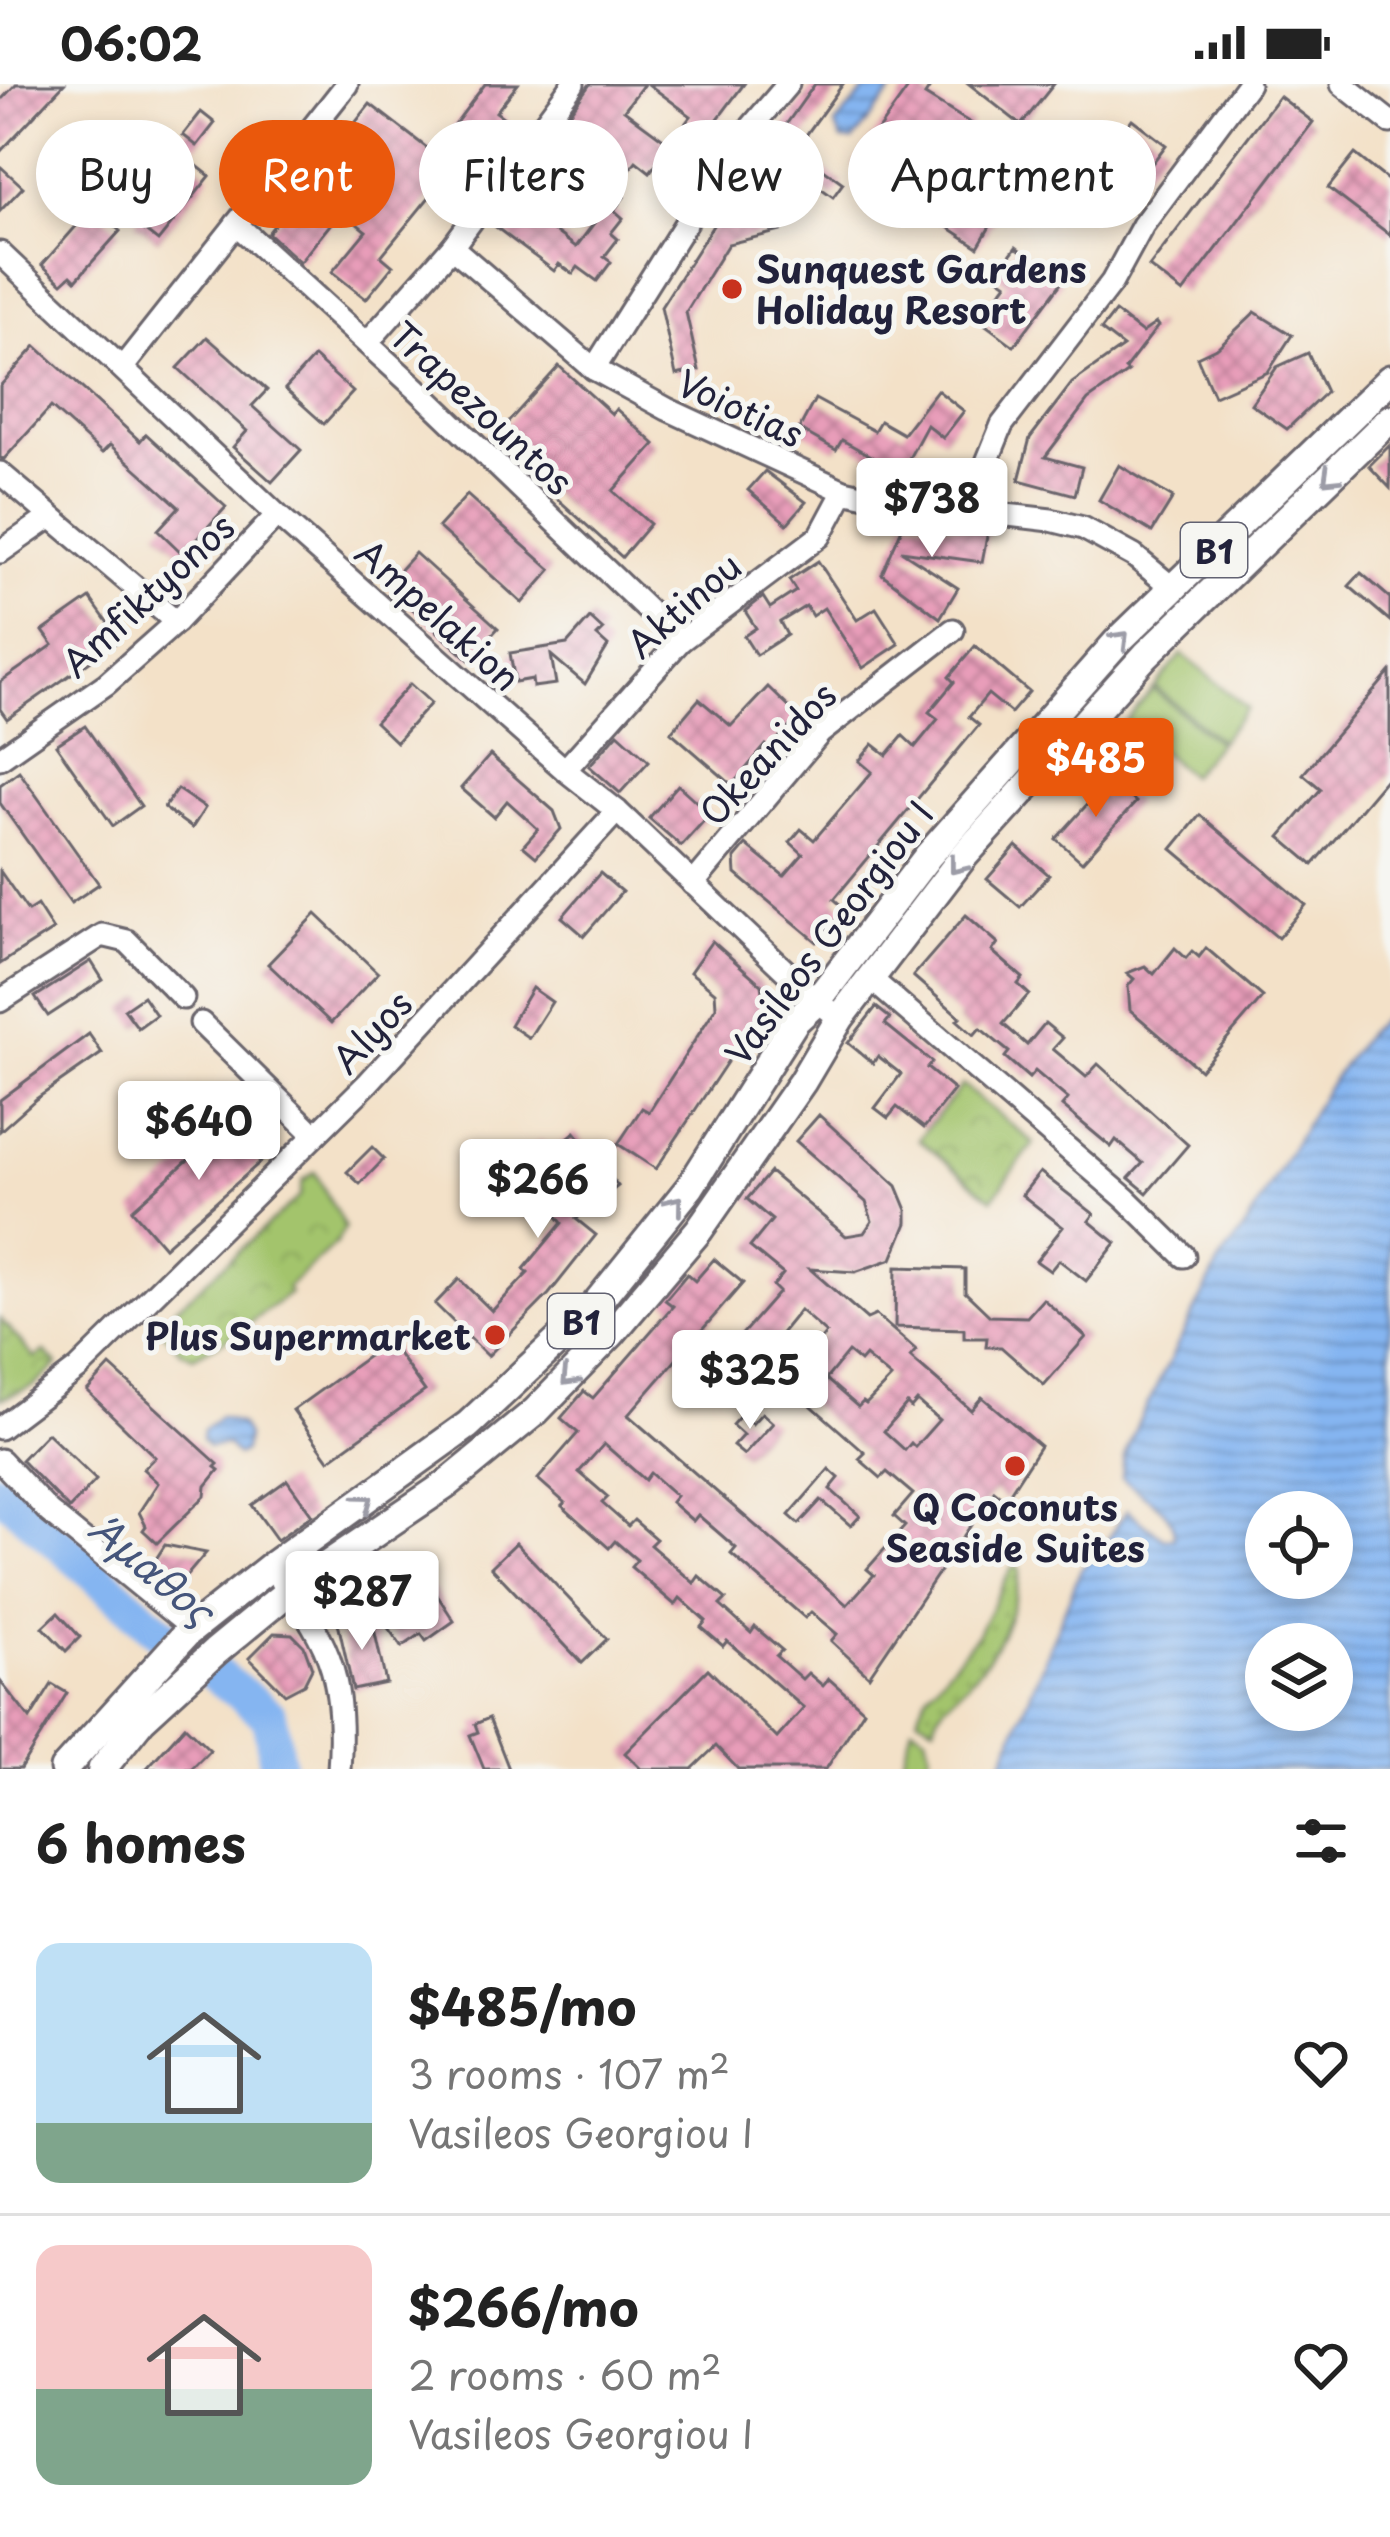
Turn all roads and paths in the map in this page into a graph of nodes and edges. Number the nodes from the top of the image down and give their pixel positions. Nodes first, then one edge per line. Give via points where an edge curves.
1 (346, 84) edge
2 (573, 84) edge
3 (788, 84) edge
4 (1248, 84) edge
5 (1342, 84) edge
6 (318, 120) edge
7 (1390, 122) edge
8 (233, 228) edge
9 (240, 228) edge
10 (452, 247) junction
11 (0, 253) edge
12 (368, 343) junction
13 (123, 367) junction
14 (593, 369) junction
15 (1390, 379) edge
16 (1390, 419) edge
17 (0, 473) edge
18 (844, 491) junction
19 (967, 511) junction
20 (277, 515) junction
21 (49, 518) junction
22 (0, 552) edge
23 (1174, 589) junction
24 (176, 622) junction
25 (953, 630) dead end
26 (680, 641) junction
27 (0, 758) edge
28 (565, 770) junction
29 (617, 811) junction
30 (693, 884) junction
31 (870, 978) junction
32 (183, 998) dead end
33 (0, 1001) edge
34 (829, 1009) junction
35 (201, 1023) dead end
36 (315, 1135) junction
37 (1184, 1256) dead end
38 (0, 1428) edge
39 (0, 1460) edge
40 (269, 1568) junction
41 (289, 1591) junction
42 (190, 1631) junction
43 (64, 1769) edge
44 (102, 1769) edge
45 (339, 1769) edge

1 - 6 street
2 - 10 street
3 - 14 street via 731,152
4 - 19 street via 1002,425
5 - 7 street
8 - 13 street
9 - 12 street, Trapezountos
10 - 12 street
10 - 14 street, Voiotias
11 - 13 street, Ampelakion
12 - 26 street, Trapezountos
13 - 20 street, Ampelakion
14 - 18 street, Voiotias
15 - 23 main road, Vasileos Georgiou I / B1
16 -> 31 main road, Vasileos Georgiou I / B1 via 1089,715 963,856
17 - 21 street
18 - 19 street, Voiotias
18 - 26 street, Aktinou via 820,536
19 - 23 street, Voiotias via 1083,528
20 - 24 street, Amfiktyonos
20 - 28 street, Ampelakion
21 - 22 street
21 - 24 street
34 -> 23 main road, Vasileos Georgiou I / B1 via 902,886 1117,642
24 - 27 street, Amfiktyonos via 106,684
25 - 30 street, Okeanidos via 820,733
26 - 28 street, Aktinou
28 - 29 street, Ampelakion
29 - 30 street, Ampelakion
29 - 36 street, Alyos
30 - 34 street, Ampelakion
31 - 34 main road, Vasileos Georgiou I / B1
31 - 37 street
32 - 33 street via 127,941 102,935
40 -> 34 main road, Vasileos Georgiou I / B1 via 468,1425 575,1327 690,1186 795,1021
34 -> 41 main road, Vasileos Georgiou I / B1 via 802,1082 739,1176 611,1334 536,1411 447,1484
35 - 36 street
36 - 38 street, Alyos via 78,1369
39 - 42 street
40 - 41 street
40 - 42 main road, Vasileos Georgiou I / B1
41 - 44 main road, Vasileos Georgiou I / B1 via 164,1699
41 - 45 street via 328,1653 344,1714
42 - 43 main road, Vasileos Georgiou I / B1

